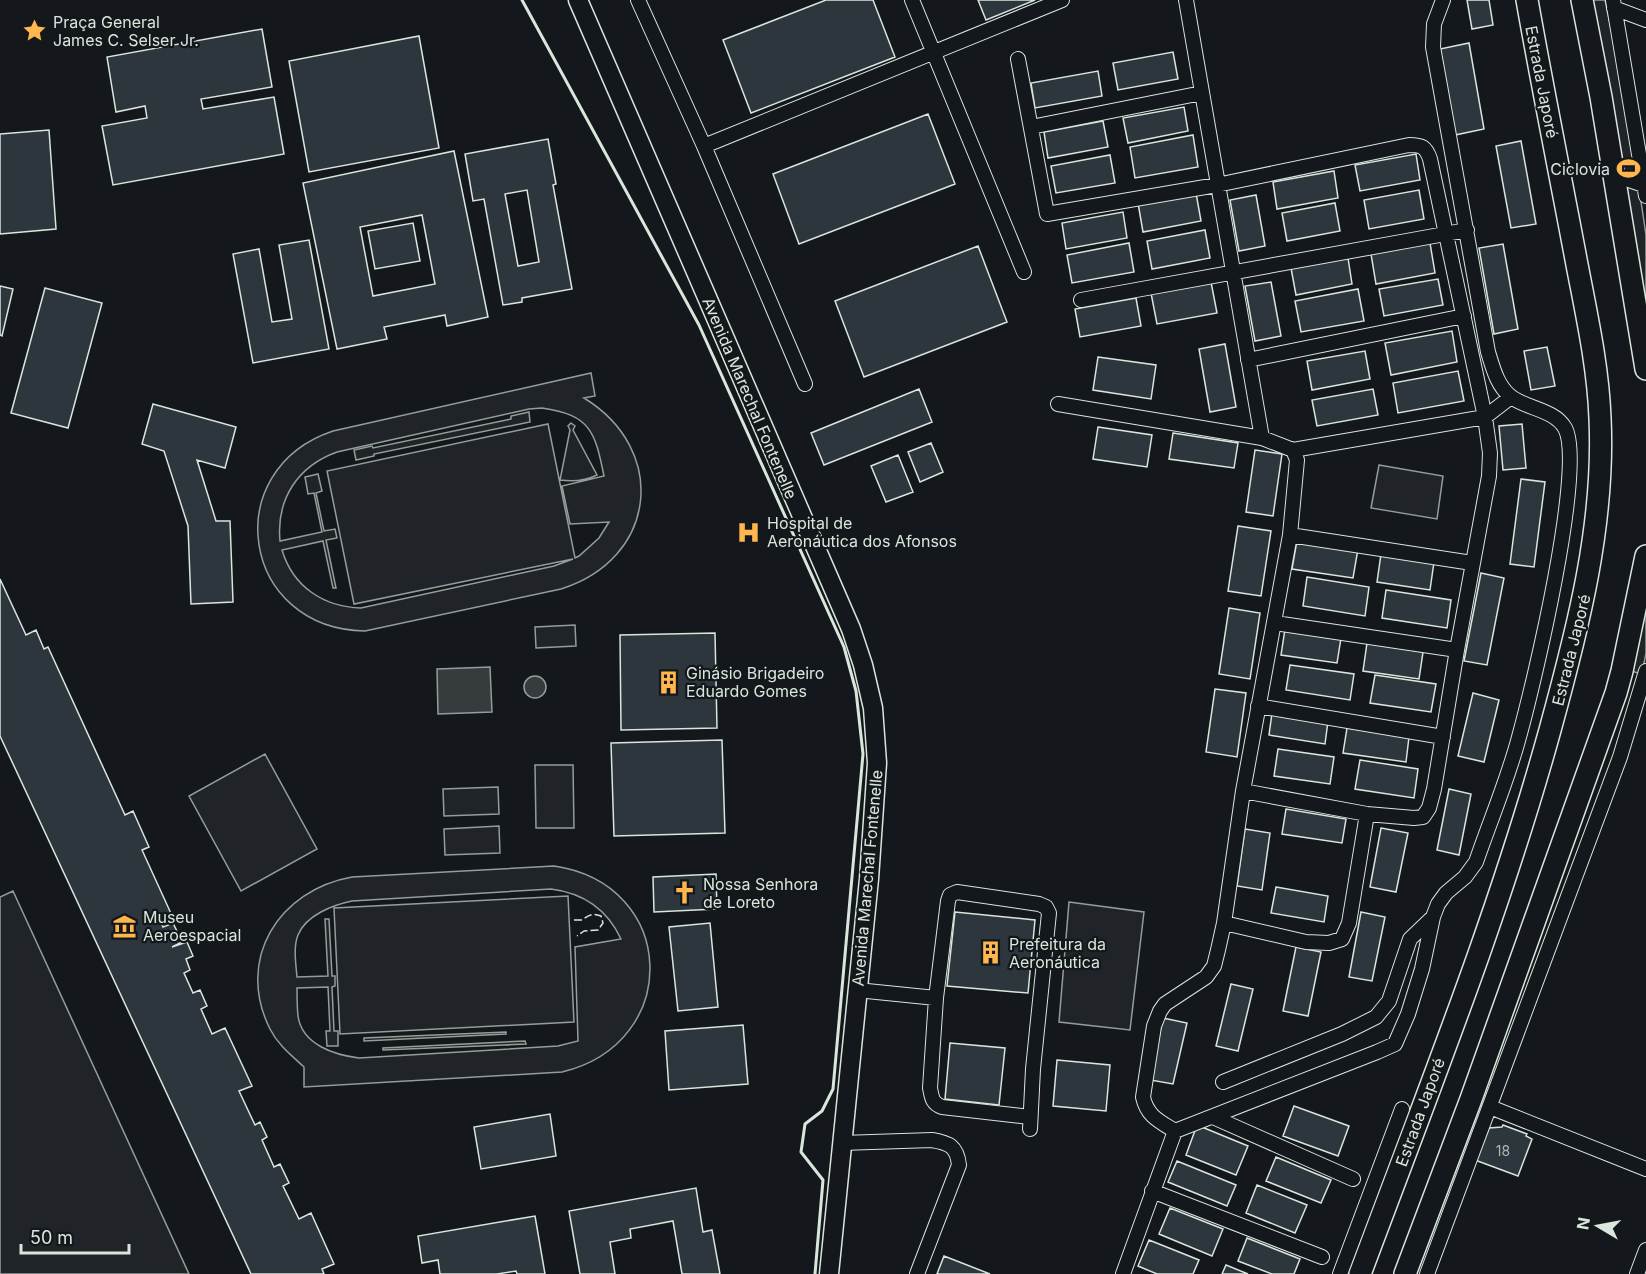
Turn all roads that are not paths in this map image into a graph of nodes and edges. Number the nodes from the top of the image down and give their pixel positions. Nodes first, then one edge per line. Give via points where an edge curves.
1 (578, 0) edge
2 (638, 0) edge
3 (912, 0) edge
4 (1062, 0) edge
5 (1186, 0) edge
6 (1443, 0) edge
7 (1527, 0) edge
8 (1582, 0) edge
9 (1613, 4) edge
10 (1646, 20) edge
11 (936, 53) junction
12 (1018, 59) dead end
13 (1202, 93) junction
14 (1031, 127) junction
15 (704, 146) junction
16 (1614, 175) junction
17 (1217, 185) junction
18 (1645, 190) edge
19 (1467, 230) junction
20 (1446, 234) junction
21 (1024, 272) dead end
22 (1232, 272) junction
23 (1081, 300) dead end
24 (1464, 316) junction
25 (1248, 360) junction
26 (1646, 369) edge
27 (805, 384) dead end
28 (1511, 397) junction
29 (1058, 404) dead end
30 (1485, 417) junction
31 (1262, 438) junction
32 (1293, 450) junction
33 (1290, 535) junction
34 (1646, 556) edge
35 (1472, 563) junction
36 (1275, 623) junction
37 (1457, 650) junction
38 (1646, 670) edge
39 (1622, 671) junction
40 (1644, 691) edge
41 (1616, 693) junction
42 (1258, 706) junction
43 (1443, 737) junction
44 (1243, 791) junction
45 (1367, 814) junction
46 (1433, 917) junction
47 (1224, 923) junction
48 (857, 990) junction
49 (936, 998) junction
50 (1223, 1082) dead end
51 (1490, 1107) junction
52 (1402, 1109) dead end
53 (1213, 1117) junction
54 (1175, 1131) junction
55 (842, 1143) junction
56 (1646, 1169) edge
57 (1353, 1179) dead end
58 (1152, 1191) junction
59 (1646, 1250) edge
60 (1322, 1257) dead end
61 (829, 1274) edge
62 (917, 1274) edge
63 (1122, 1274) edge
64 (1340, 1274) edge
65 (1360, 1274) edge
66 (1405, 1274) edge
67 (1427, 1274) edge
68 (1637, 1274) edge

1 - 48 main road, Avenida Marechal Fontenelle via 851,629 863,665 873,708 877,763
2 - 15 street
3 - 11 street
4 - 11 street
5 - 13 street
6 - 19 street via 1434,24 1433,46
7 - 65 main road, Estrada Japoré via 1590,334 1600,416 1600,491 1586,591 1529,807
8 - 16 main road
9 - 10 street
9 - 18 street
11 - 15 street
11 - 21 street
12 - 14 street
13 - 14 street
13 - 17 street
14 - 17 street via 1047,214
15 - 27 street
16 - 18 street
16 - 26 main road
17 - 20 street via 1419,145 1427,150 1430,159
17 - 22 street
19 - 20 street
19 - 28 street via 1488,352 1498,381
20 - 22 street
20 - 24 street
22 - 23 street
22 - 25 street
24 - 25 street
24 - 30 street
25 - 31 street
28 - 30 street
28 - 46 street via 1554,417 1565,428 1571,447 1569,489 1547,622 1519,739 1476,862 1446,893
29 - 31 street
30 - 32 street
30 - 35 street via 1489,476
31 - 32 street
32 - 33 street via 1297,467
33 - 35 street
33 - 36 street
34 - 39 main road
35 - 37 street
36 - 37 street
36 - 42 street
37 - 43 street
38 - 40 street
39 - 40 street via 1638,678
39 - 41 main road
40 - 41 street via 1634,698
40 - 51 street
41 - 66 main road
42 - 43 street
42 - 44 street
43 - 45 street via 1434,789 1423,816 1414,819
44 - 45 street
44 - 47 street
45 - 47 street via 1342,939 1306,942
46 - 50 street via 1410,939 1389,1002 1376,1017 1342,1035
46 - 53 street via 1422,969 1395,1044
47 - 54 street via 1214,966 1206,977 1166,1004 1154,1026 1143,1097 1152,1116
48 - 49 street
48 - 55 main road, Avenida Marechal Fontenelle
49 - 49 street via 950,895 957,892 1046,907 1049,913 1030,1123 935,1105 930,1088
51 - 56 street
51 - 67 street
52 - 64 street
53 - 54 street
53 - 57 street
54 - 58 street
55 - 61 main road, Avenida Marechal Fontenelle
55 - 62 street via 932,1140 943,1142 958,1154 959,1165
58 - 60 street
58 - 63 street
59 - 68 street

